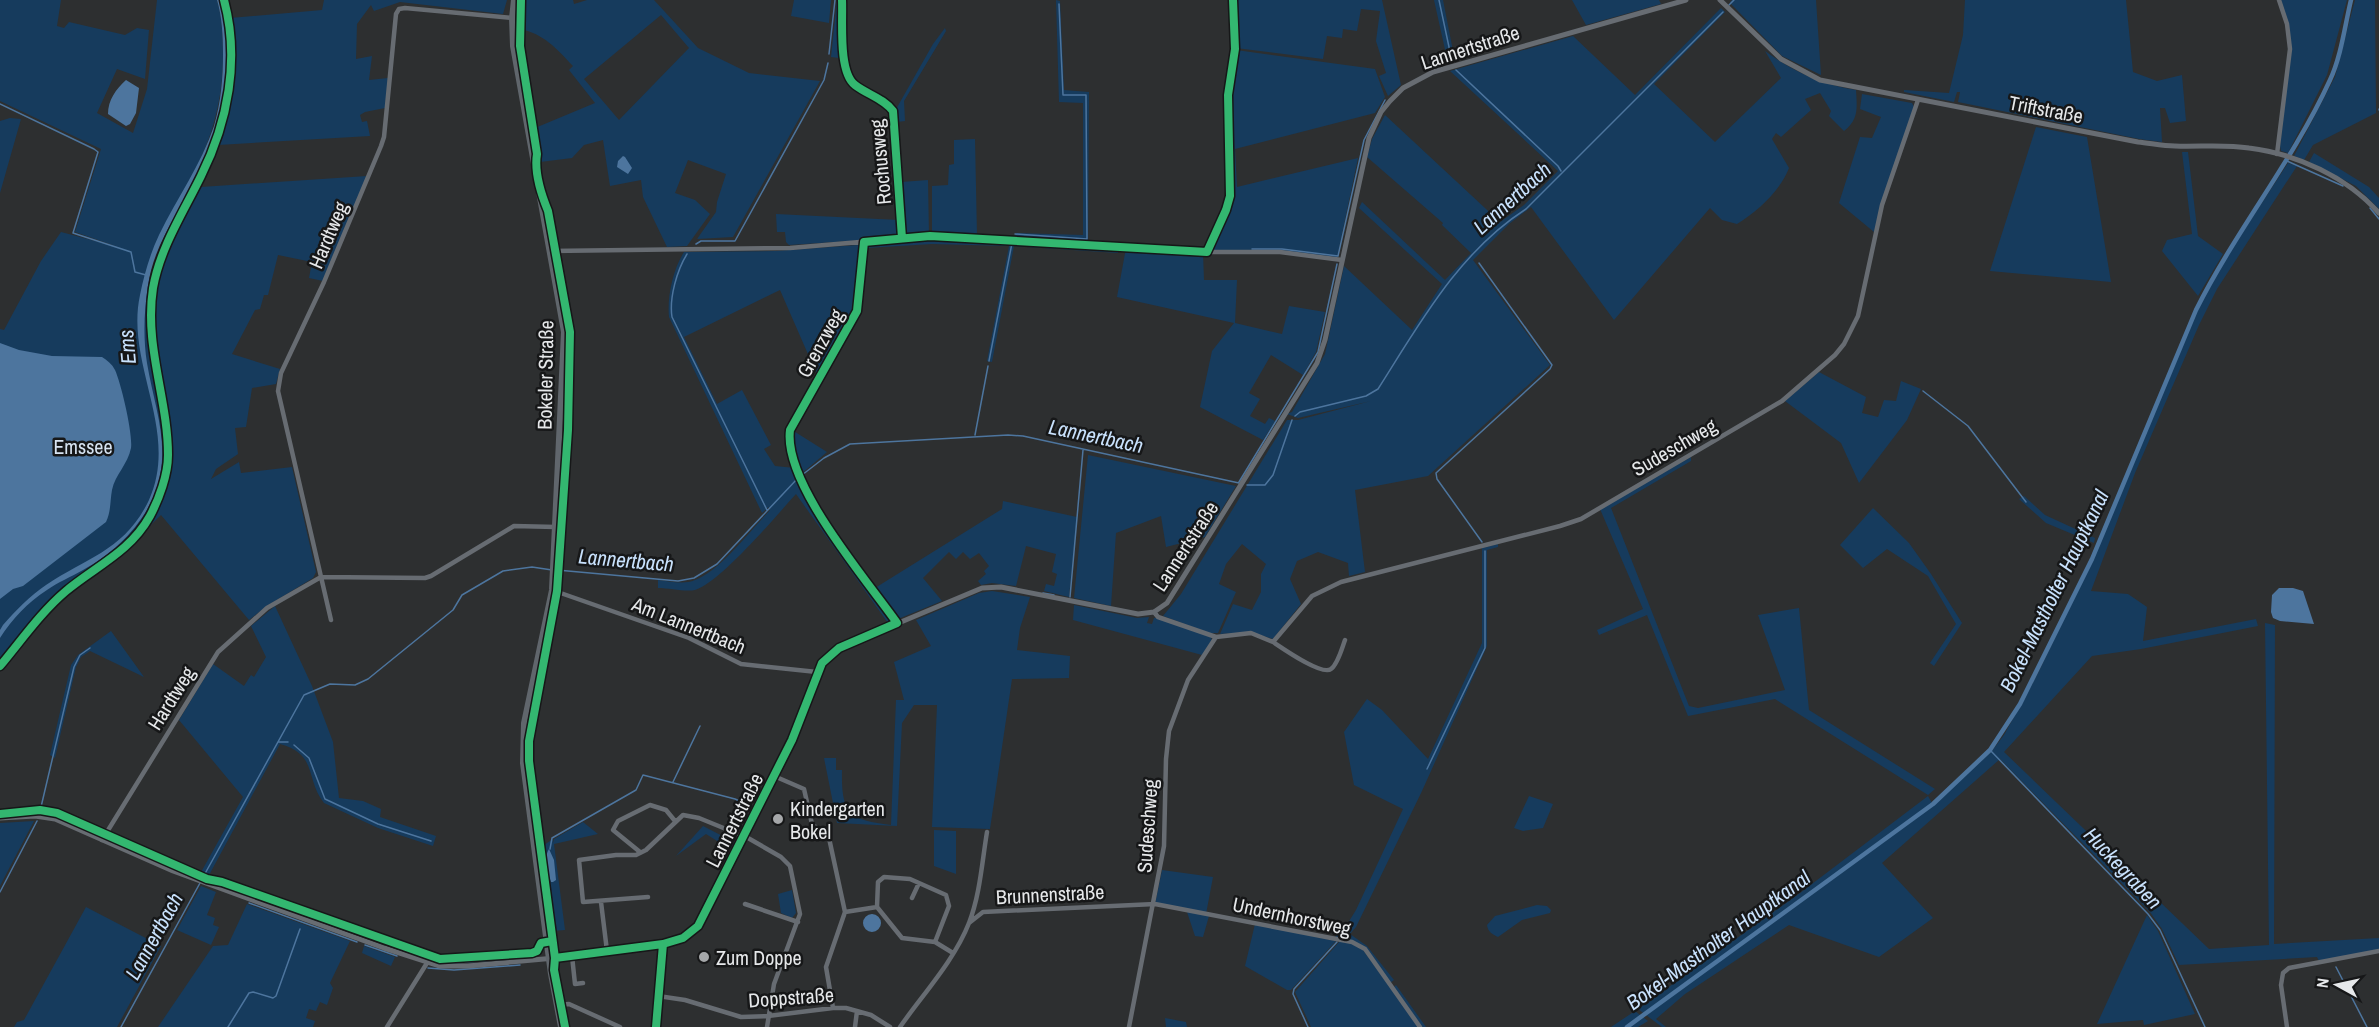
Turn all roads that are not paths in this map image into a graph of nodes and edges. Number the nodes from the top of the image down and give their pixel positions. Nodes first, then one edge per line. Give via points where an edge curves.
1 (514, 0) edge
2 (842, 0) edge
3 (1686, 0) edge
4 (1720, 0) edge
5 (2279, 0) edge
6 (512, 18) junction
7 (1918, 100) junction
8 (2280, 154) junction
9 (2379, 213) edge
10 (902, 238) junction
11 (864, 242) junction
12 (550, 251) junction
13 (1341, 260) junction
14 (556, 527) junction
15 (321, 577) junction
16 (552, 590) junction
17 (1154, 612) junction
18 (332, 620) dead end
19 (897, 623) junction
20 (1216, 637) junction
21 (1345, 640) dead end
22 (1273, 642) junction
23 (817, 672) junction
24 (774, 776) junction
25 (0, 818) edge
26 (675, 821) junction
27 (987, 832) dead end
28 (743, 837) junction
29 (102, 840) junction
30 (640, 852) junction
31 (919, 883) junction
32 (648, 897) dead end
33 (912, 898) dead end
34 (601, 902) junction
35 (745, 904) dead end
36 (1155, 904) junction
37 (975, 906) junction
38 (877, 907) junction
39 (845, 912) junction
40 (983, 912) junction
41 (798, 922) junction
42 (969, 923) junction
43 (934, 942) junction
44 (663, 944) junction
45 (607, 951) junction
46 (2379, 951) edge
47 (953, 953) junction
48 (572, 956) junction
49 (549, 958) junction
50 (427, 963) junction
51 (583, 983) dead end
52 (658, 996) junction
53 (557, 1005) junction
54 (833, 1008) junction
55 (857, 1011) junction
56 (768, 1016) junction
57 (387, 1027) edge
58 (561, 1027) edge
59 (620, 1027) edge
60 (656, 1027) edge
61 (767, 1027) edge
62 (855, 1027) edge
63 (890, 1027) edge
64 (900, 1027) edge
65 (1129, 1027) edge
66 (1420, 1027) edge
67 (2287, 1027) edge

1 - 6 main road, Bokeler Straße
2 - 10 street, Rochusweg via 847,76 893,111
3 - 13 street, Lannertstraße via 1433,72 1403,88 1381,112 1369,138
4 - 7 street, Triftstraße via 1768,48 1797,69 1832,83
5 - 8 street via 2290,49
6 - 12 main road, Bokeler Straße via 515,57
6 - 15 street, Hardtweg via 405,8 396,14 384,137 278,384
7 - 8 street, Triftstraße via 2138,142 2249,148
7 - 22 street, Sudeschweg via 1882,205 1858,316 1835,355 1795,392 1581,519 1341,582 1320,591
8 - 9 street, Triftstraße via 2354,188
10 - 11 street
10 - 13 street via 930,236 1219,253 1280,252
11 - 12 street via 789,248
11 - 19 street, Grenzweg via 857,311 790,430 789,441 812,503
12 - 14 main road, Bokeler Straße via 564,332
13 - 17 street, Lannertstraße via 1317,363 1179,586 1167,603
14 - 15 street via 514,526 424,578
14 - 16 main road, Bokeler Straße
15 - 18 street, Hardtweg
15 - 29 street, Hardtweg via 267,608 218,652
16 - 23 street, Am Lannertbach via 689,638 741,664
16 - 49 main road, Bokeler Straße via 523,743
17 - 19 street, Lannertstraße via 1129,613 992,587
17 - 20 street via 1158,617
19 - 23 street, Lannertstraße via 839,648
20 - 22 street via 1251,633
20 - 36 street, Sudeschweg via 1188,680 1169,731 1164,846
21 - 22 street via 1328,671
23 - 24 street, Lannertstraße
24 - 28 street, Lannertstraße
24 - 39 street via 804,789 812,824 829,838
25 - 29 street, Lannertstraße via 55,819
26 - 28 street via 687,815
26 - 30 street
26 - 30 street via 666,810 650,805 618,821 613,830
27 - 37 street, Brunnenstraße
28 - 41 street via 769,848 790,866 800,905
28 - 44 street, Lannertstraße via 698,926 683,938
29 - 50 street, Lannertstraße via 205,883
30 - 34 street via 579,860 581,900 586,904
31 - 33 street
31 - 38 street via 880,878
31 - 43 street via 946,895 949,906
32 - 34 street
34 - 45 street
35 - 41 street
36 - 40 street, Brunnenstraße
36 - 65 street, Sudeschweg
36 - 66 street, Undernhorstweg via 1352,942 1365,949
37 - 40 street, Brunnenstraße
37 - 42 street, Brunnenstraße
38 - 39 street
38 - 43 street via 902,938
39 - 54 street via 826,967
40 - 42 street, Brunnenstraße
41 - 56 street via 774,984
42 - 47 street, Brunnenstraße
43 - 47 street
44 - 45 street, Lannertstraße
44 - 52 street
45 - 48 street, Lannertstraße
46 - 67 street via 2289,968 2283,973 2281,985
47 - 64 street, Brunnenstraße
48 - 49 street, Lannertstraße
48 - 51 street via 575,984
49 - 50 street, Lannertstraße via 448,967
49 - 53 main road, Bokeler Straße
50 - 57 street
52 - 56 street, Doppstraße via 741,1017
52 - 60 street
53 - 58 main road, Bokeler Straße
53 - 59 street via 569,1004
54 - 55 street, Doppstraße
54 - 56 street, Doppstraße
55 - 62 street, Doppstraße
55 - 63 street, Doppstraße
56 - 61 street

